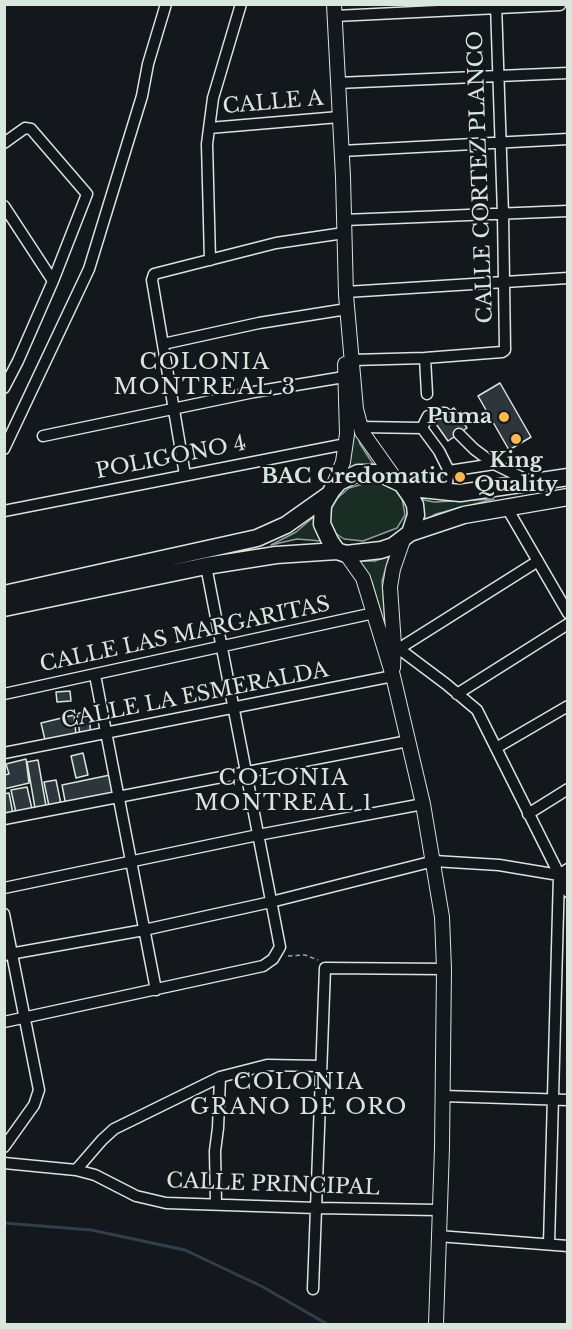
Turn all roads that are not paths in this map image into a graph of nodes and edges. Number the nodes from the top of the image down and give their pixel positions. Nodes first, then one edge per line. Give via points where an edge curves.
1 (166, 4) edge
2 (241, 4) edge
3 (561, 5) edge
4 (496, 6) edge
5 (334, 10) edge
6 (567, 73) edge
7 (498, 75) junction
8 (337, 83) junction
9 (339, 117) junction
10 (209, 128) junction
11 (567, 139) edge
12 (4, 143) edge
13 (500, 143) junction
14 (341, 151) junction
15 (4, 206) edge
16 (567, 211) edge
17 (503, 214) junction
18 (344, 227) junction
19 (210, 260) junction
20 (567, 278) edge
21 (53, 281) junction
22 (503, 281) junction
23 (346, 292) junction
24 (348, 315) junction
25 (163, 344) junction
26 (425, 358) junction
27 (352, 360) junction
28 (344, 377) junction
29 (4, 388) edge
30 (427, 394) dead end
31 (174, 410) junction
32 (445, 413) dead end
33 (361, 427) junction
34 (422, 428) junction
35 (459, 434) tunnel mouth
36 (44, 436) dead end
37 (346, 444) junction
38 (4, 449) edge
39 (494, 464) junction
40 (450, 471) junction
41 (185, 475) junction
42 (567, 477) edge
43 (399, 482) junction
44 (532, 483) junction
45 (441, 492) junction
46 (330, 493) junction
47 (567, 497) edge
48 (507, 508) junction
49 (4, 511) edge
50 (407, 537) junction
51 (342, 553) junction
52 (538, 561) junction
53 (206, 566) junction
54 (4, 594) edge
55 (4, 608) edge
56 (567, 613) edge
57 (374, 614) junction
58 (567, 624) edge
59 (397, 647) junction
60 (221, 648) junction
61 (95, 675) junction
62 (393, 676) junction
63 (457, 693) junction
64 (4, 694) edge
65 (567, 706) edge
66 (233, 709) junction
67 (106, 733) junction
68 (408, 741) junction
69 (496, 748) junction
70 (4, 753) edge
71 (246, 774) junction
72 (567, 789) edge
73 (118, 797) junction
74 (423, 804) junction
75 (528, 814) junction
76 (4, 819) edge
77 (258, 835) junction
78 (434, 861) junction
79 (131, 862) junction
80 (563, 872) edge
81 (4, 888) edge
82 (567, 892) edge
83 (271, 902) junction
84 (4, 914) edge
85 (144, 930) junction
86 (8, 955) edge
87 (444, 969) junction
88 (156, 990) junction
89 (25, 1018) junction
90 (4, 1022) edge
91 (320, 1066) junction
92 (220, 1077) junction
93 (443, 1096) junction
94 (553, 1100) junction
95 (567, 1100) edge
96 (4, 1147) edge
97 (4, 1163) edge
98 (76, 1170) junction
99 (216, 1204) junction
100 (316, 1208) junction
101 (438, 1210) junction
102 (438, 1236) junction
103 (549, 1244) junction
104 (567, 1246) edge
105 (313, 1289) dead end
106 (436, 1324) edge

1 - 38 street via 89,269
2 - 10 street via 213,98
3 - 4 street
4 - 5 street
4 - 7 street, CALLE CORTEZ PLANCO
5 - 8 main road
6 - 7 street
7 - 8 street
7 - 13 street, CALLE CORTEZ PLANCO
8 - 9 main road
9 - 10 street, CALLE A
9 - 14 main road
10 - 19 street
11 - 13 street
12 - 21 street via 25,128 31,129 87,194
13 - 14 street
13 - 17 street, CALLE CORTEZ PLANCO
14 - 18 main road
15 - 21 street
16 - 17 street
17 - 18 street
17 - 22 street, CALLE CORTEZ PLANCO
18 - 19 street
18 - 23 main road
19 - 25 street via 154,274
20 - 22 street
21 - 29 street
22 - 23 street
22 - 26 street, CALLE CORTEZ PLANCO via 502,352
23 - 24 main road
24 - 25 street via 259,323
24 - 27 main road
24 - 28 main road
25 - 31 street
26 - 27 street
26 - 30 street
27 - 33 main road
28 - 31 street
28 - 37 main road
31 - 36 street
31 - 41 street
32 - 34 street via 428,416
33 - 34 street
33 - 43 main road via 375,453
34 - 40 street
35 - 39 street
37 - 41 street, POLIGONO 4
37 - 46 main road
39 - 40 street
39 - 44 street
40 - 45 street
41 - 49 street, POLIGONO 4
42 - 44 highway
43 - 45 highway
43 - 46 highway via 379,473 358,473
43 - 50 highway via 415,505 416,515
44 - 45 highway
46 - 51 highway via 321,514 322,524 330,541
46 - 54 highway via 286,525 257,538
47 - 48 highway
48 - 50 highway via 464,515
48 - 52 street
50 - 51 highway via 381,550
50 - 59 main road via 390,587
51 - 53 highway via 276,555
51 - 57 main road via 363,578
52 - 56 street
52 - 59 street
53 - 55 highway
53 - 60 street
57 - 60 street, CALLE LAS MARGARITAS
57 - 62 main road
58 - 63 street
59 - 62 main road
59 - 63 street
60 - 61 street, CALLE LAS MARGARITAS
60 - 66 street
61 - 64 street, CALLE LAS MARGARITAS
61 - 67 street
62 - 66 street, CALLE LA ESMERALDA
62 - 68 main road
63 - 69 street via 477,710
65 - 69 street
66 - 67 street, CALLE LA ESMERALDA
66 - 71 street
67 - 70 street, CALLE LA ESMERALDA
67 - 73 street
68 - 71 street
68 - 74 main road
69 - 75 street
71 - 73 street
71 - 77 street
72 - 75 street
73 - 76 street
73 - 79 street
74 - 77 street
74 - 78 main road
75 - 80 street
77 - 79 street
77 - 83 street
78 - 80 street
78 - 83 street
78 - 87 main road
79 - 81 street
79 - 85 street
80 - 82 street
80 - 94 street
83 - 85 street
83 - 88 street via 280,947 273,959 263,966
84 - 86 street
85 - 86 street
85 - 88 street
86 - 89 street
87 - 91 street via 325,968
87 - 93 main road
88 - 89 street
89 - 90 street
89 - 96 street via 39,1090 34,1105
91 - 92 street via 267,1065
91 - 100 street
92 - 98 street via 114,1129
92 - 99 street
93 - 94 street
93 - 101 main road
94 - 95 street
94 - 103 street
97 - 98 street, CALLE PRINCIPAL
98 - 99 street, CALLE PRINCIPAL via 152,1200
99 - 100 street, CALLE PRINCIPAL
100 - 101 street, CALLE PRINCIPAL
100 - 105 street
101 - 102 main road
102 - 103 street
102 - 106 main road
103 - 104 street

